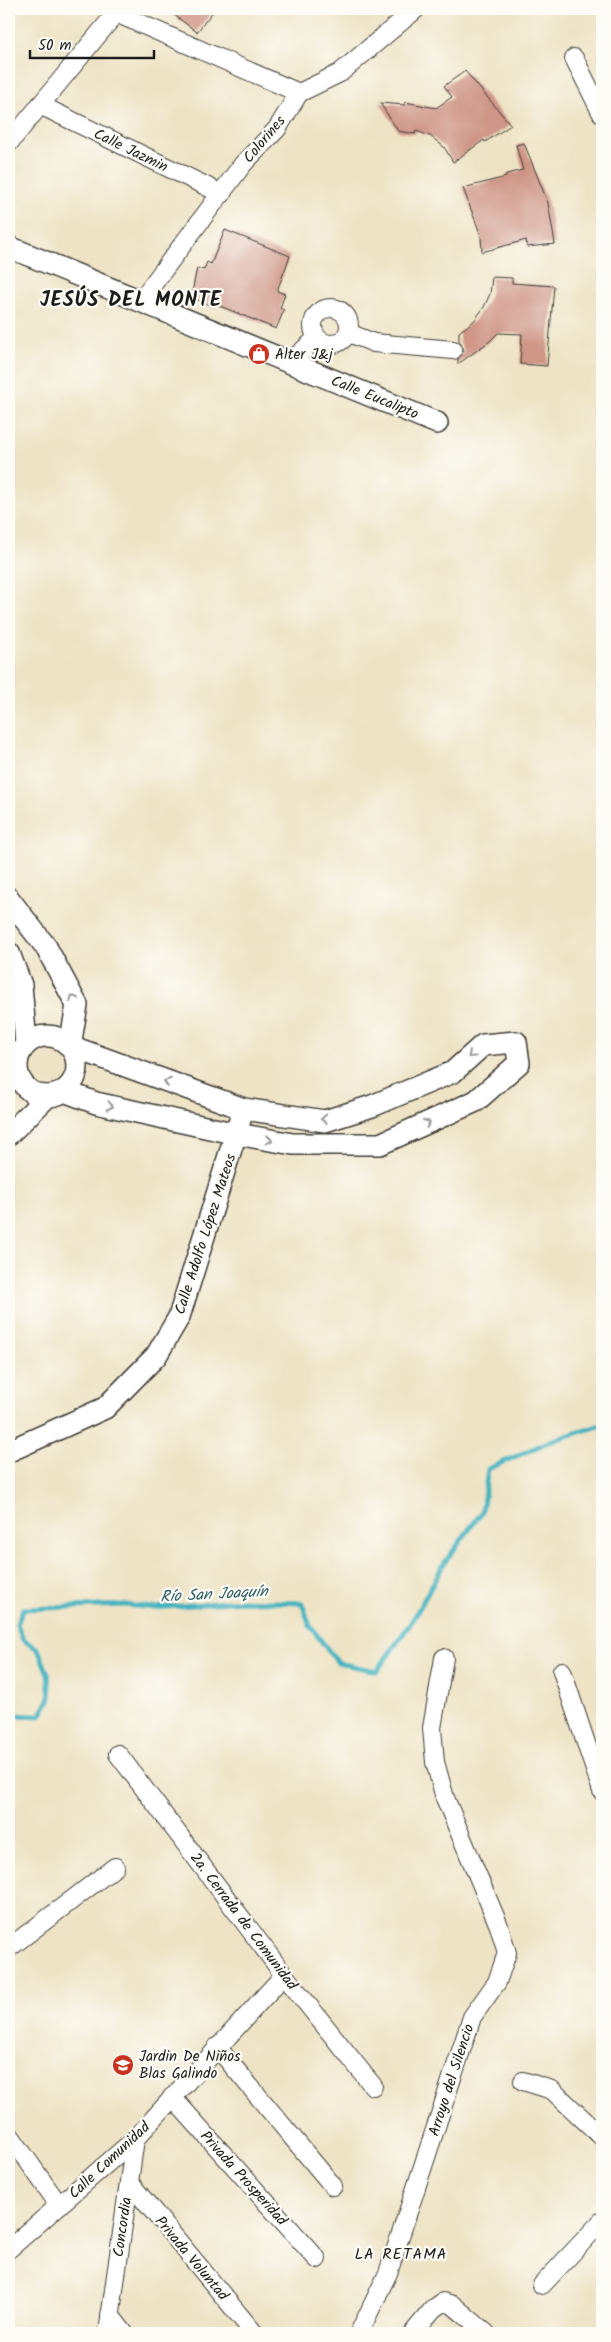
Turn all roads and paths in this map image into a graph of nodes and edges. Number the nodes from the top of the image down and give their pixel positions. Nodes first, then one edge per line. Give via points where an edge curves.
1 (416, 9) edge
2 (574, 58) dead end
3 (299, 93) junction
4 (40, 105) junction
5 (602, 114) edge
6 (9, 143) edge
7 (222, 194) junction
8 (9, 247) edge
9 (141, 300) junction
10 (349, 333) junction
11 (317, 338) junction
12 (453, 350) dead end
13 (290, 362) junction
14 (437, 423) dead end
15 (9, 898) edge
16 (9, 953) edge
17 (26, 1044) junction
18 (70, 1046) junction
19 (13, 1076) edge
20 (56, 1094) junction
21 (244, 1109) junction
22 (9, 1134) edge
23 (237, 1134) junction
24 (9, 1451) edge
25 (444, 1658) dead end
26 (562, 1671) dead end
27 (596, 1746) edge
28 (118, 1754) dead end
29 (602, 1791) edge
30 (115, 1867) dead end
31 (9, 1948) edge
32 (284, 1975) junction
33 (217, 2047) junction
34 (522, 2081) dead end
35 (373, 2086) dead end
36 (172, 2097) junction
37 (9, 2134) edge
38 (602, 2137) edge
39 (135, 2139) junction
40 (129, 2182) junction
41 (333, 2186) dead end
42 (59, 2205) junction
43 (602, 2221) edge
44 (9, 2249) edge
45 (317, 2259) dead end
46 (542, 2285) dead end
47 (110, 2315) junction
48 (108, 2333) edge
49 (124, 2333) edge
50 (254, 2333) edge
51 (359, 2333) edge
52 (413, 2333) edge
53 (486, 2333) edge

1 - 3 street via 340,73
2 - 5 street
3 - 4 street via 116,13
3 - 7 street, Colorines via 277,130 243,164
4 - 6 street
4 - 7 street, Calle Jazmin
7 - 9 street, Colorines
8 - 9 street, Calle Eucalipto
9 - 13 street, Calle Eucalipto
10 - 11 street via 334,345 324,344
10 - 11 street via 350,325 341,311 325,309 314,321 313,330
10 - 12 street via 374,343
11 - 13 street
13 - 14 street, Calle Eucalipto
18 -> 15 street via 77,1005 46,947
16 - 17 street via 21,985
17 - 18 street via 34,1038 48,1035 63,1039
17 - 19 street via 16,1061
18 - 20 street via 76,1055 76,1075 72,1084
21 -> 18 street
19 - 20 street via 31,1092
20 - 22 street
20 -> 23 street
21 - 23 street, Calle Adolfo López Mateos
23 -> 21 street via 293,1144 380,1144 476,1101 519,1063 516,1042 483,1045 453,1072 372,1106 325,1121
23 - 24 street, Calle Adolfo López Mateos via 180,1317 156,1356 105,1408
25 - 51 street, Arroyo del Silencio via 432,1728 435,1762 445,1798 499,1926 506,1953 497,1982 472,2017 388,2273
26 - 27 street
27 - 29 street
28 - 32 street, 2a. Cerrada de Comunidad
30 - 31 street
32 - 33 street, Calle Comunidad
32 - 35 street, 2a. Cerrada de Comunidad
33 - 36 street, Calle Comunidad
33 - 41 street
34 - 38 street via 552,2090
36 - 39 street, Calle Comunidad
36 - 45 street, Privada Prosperidad
37 - 42 street
39 - 40 street, Concordia
39 - 42 street, Calle Comunidad
40 - 47 street, Concordia
40 - 50 street, Privada Voluntad
42 - 44 street, Calle Comunidad
43 - 46 street
47 - 48 street, Concordia
47 - 49 street
52 - 53 street via 443,2302 453,2305

